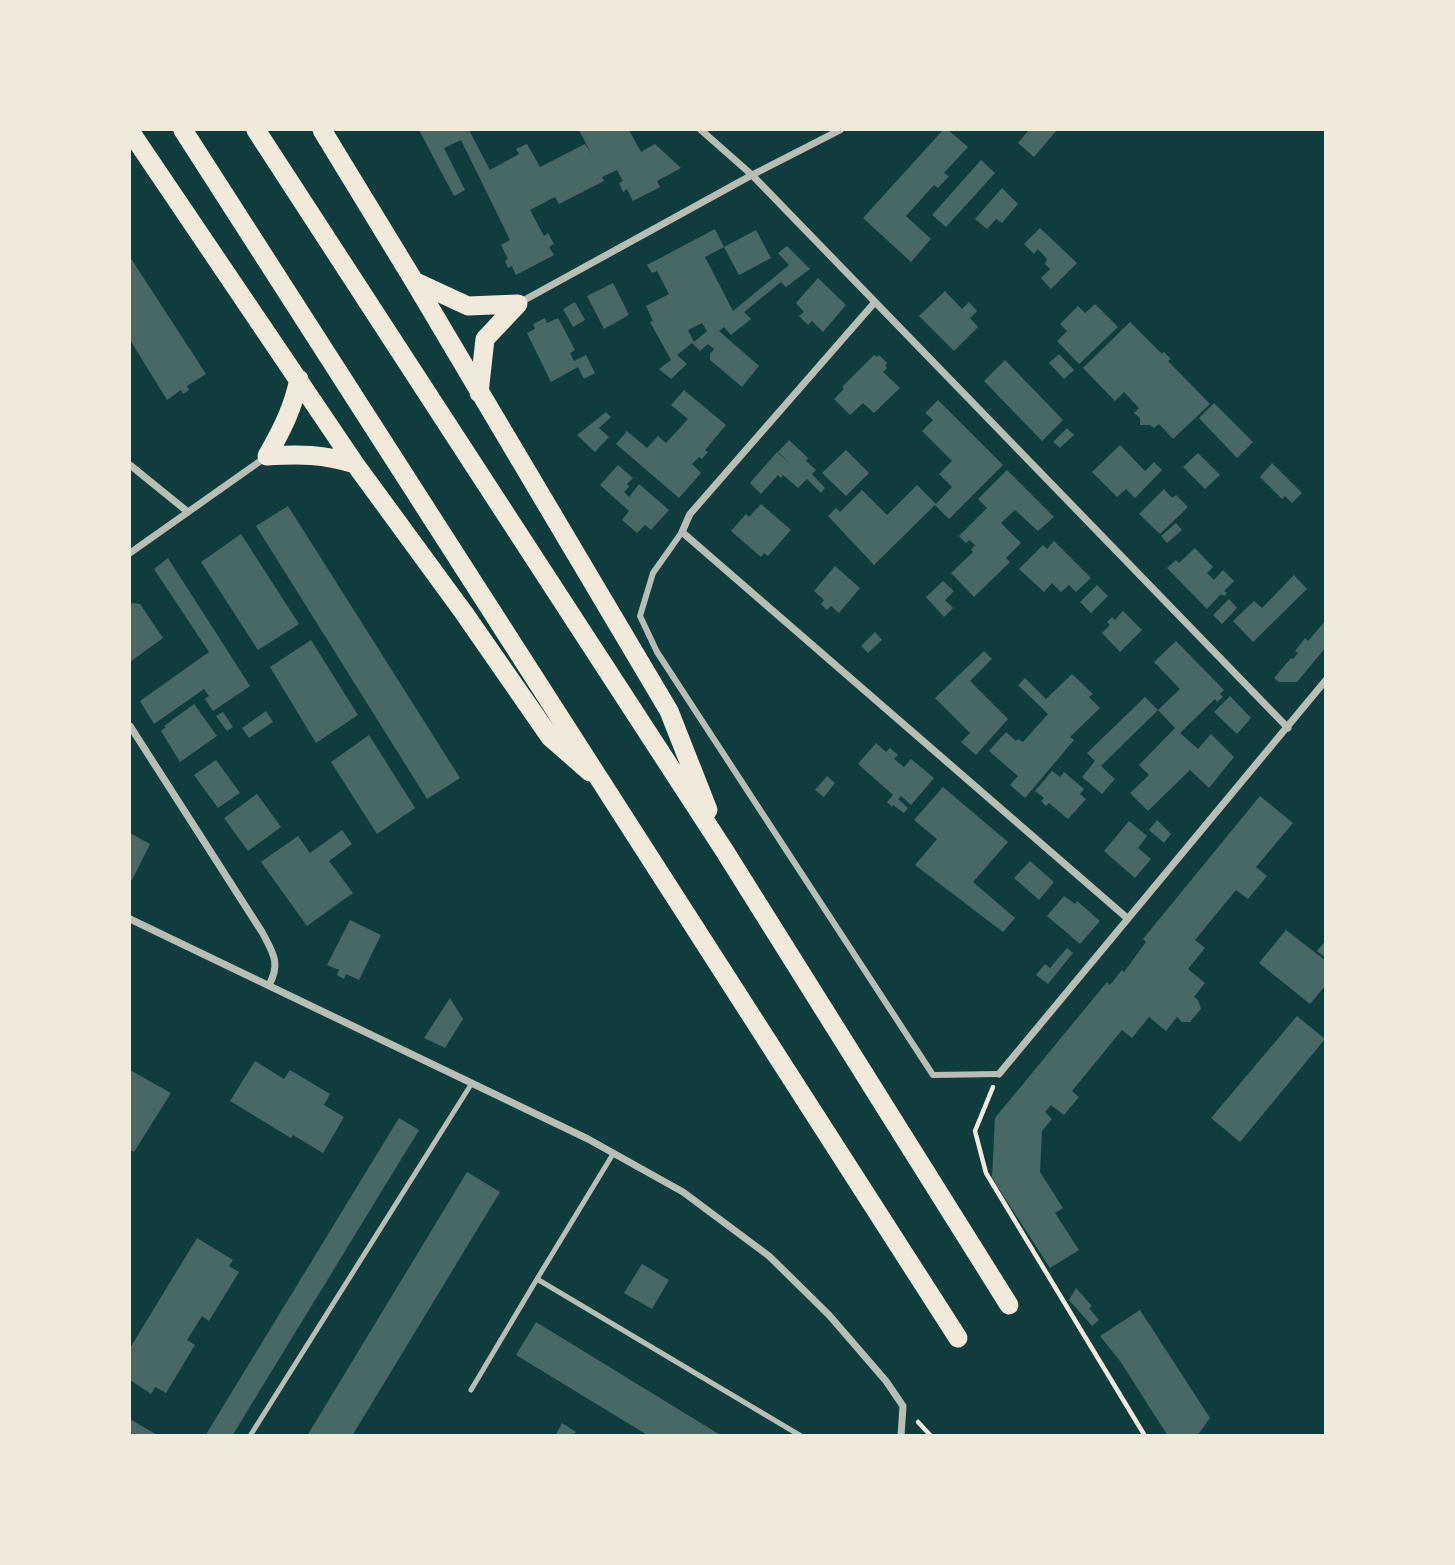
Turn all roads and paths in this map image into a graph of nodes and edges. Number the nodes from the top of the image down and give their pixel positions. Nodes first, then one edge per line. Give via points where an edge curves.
1 (183, 130) edge
2 (256, 130) edge
3 (322, 130) edge
4 (701, 130) edge
5 (840, 130) edge
6 (130, 131) edge
7 (752, 175) junction
8 (414, 281) junction
9 (875, 302) junction
10 (519, 304) junction
11 (299, 379) junction
12 (479, 393) junction
13 (267, 456) junction
14 (355, 464) junction
15 (130, 465) edge
16 (188, 512) junction
17 (681, 532) junction
18 (130, 553) edge
19 (1325, 680) edge
20 (130, 726) edge
21 (1288, 727) junction
22 (606, 786) junction
23 (724, 850) junction
24 (1126, 918) junction
25 (130, 919) edge
26 (269, 985) junction
27 (999, 1074) junction
28 (472, 1083) junction
29 (613, 1154) junction
30 (537, 1279) junction
31 (1009, 1305) dead end
32 (958, 1338) dead end
33 (471, 1390) dead end
34 (250, 1436) edge
35 (801, 1436) edge
36 (901, 1436) edge
37 (1145, 1436) edge

1 - 22 highway
2 - 23 highway
3 - 8 highway
4 - 7 street
5 - 7 street
6 - 11 highway
7 - 9 street
7 - 10 street
8 - 10 highway via 468,306
8 - 12 highway
9 - 17 street via 690,514
9 - 21 street
10 - 12 highway via 485,339
11 - 13 highway via 289,415
11 - 14 highway
12 - 23 highway via 669,711
13 - 14 highway via 330,456
13 - 16 street
14 - 22 highway via 550,737
15 - 16 street
16 - 18 street
17 - 24 street
17 - 27 street via 653,573 640,616 657,652 933,1075
19 - 21 street
20 - 26 street via 274,954 275,975
21 - 24 street
22 - 32 highway
23 - 31 highway
24 - 27 street
25 - 26 street
26 - 28 street
27 - 37 path via 975,1131 986,1173
28 - 29 street
28 - 34 lane
29 - 30 lane
29 - 36 street via 683,1192 796,1281 903,1406
30 - 33 lane
30 - 35 lane

